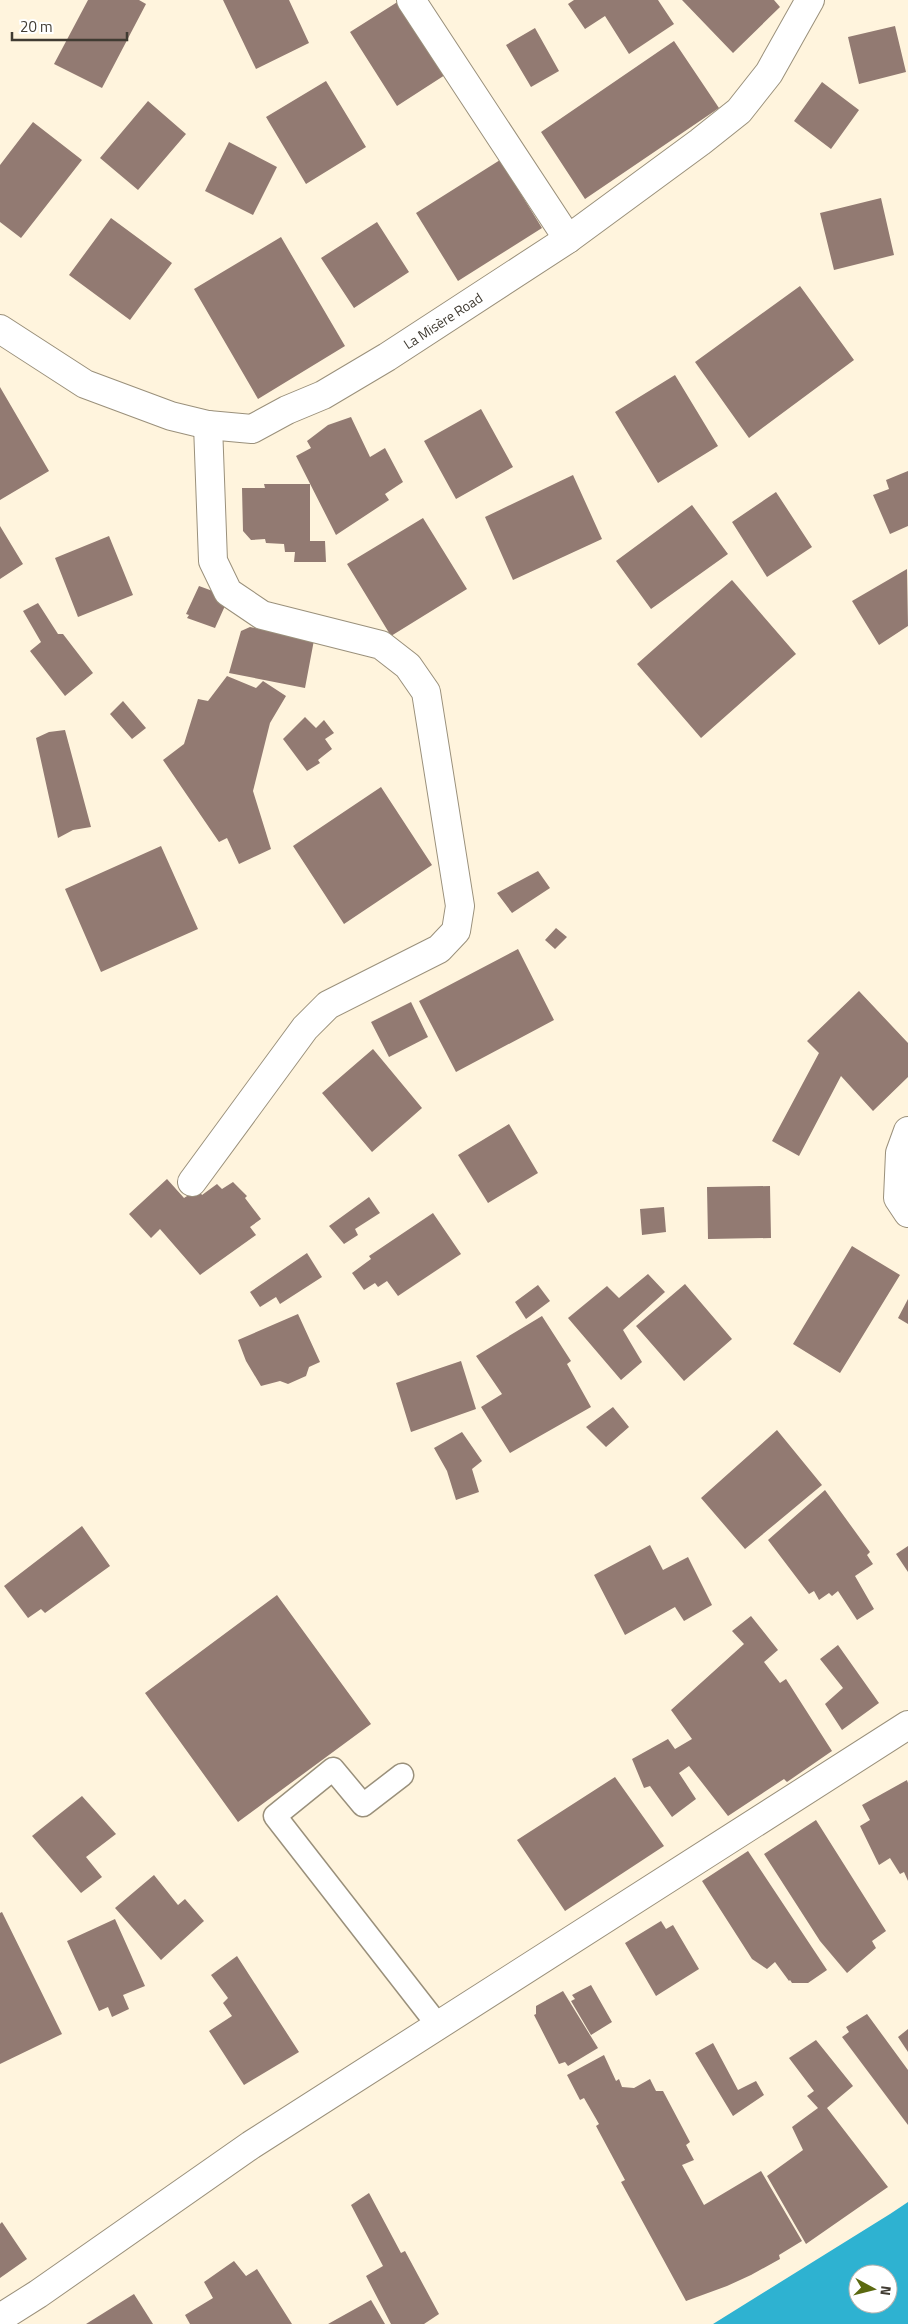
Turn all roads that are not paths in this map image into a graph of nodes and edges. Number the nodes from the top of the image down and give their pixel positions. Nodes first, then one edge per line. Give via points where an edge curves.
1 (411, 0) edge
2 (806, 2) edge
3 (568, 239) junction
4 (0, 329) edge
5 (208, 425) junction
6 (908, 1130) edge
7 (192, 1182) dead end
8 (908, 1212) edge
9 (908, 1725) edge
10 (402, 1775) dead end
11 (437, 2024) junction
12 (0, 2318) edge

1 - 3 main road
2 - 3 main road, La Misère Road via 769,73 739,111
3 - 5 main road, La Misère Road via 323,395 252,429
4 - 5 main road, La Misère Road via 84,384 171,416
5 - 7 main road via 213,562 228,592 262,615 380,645 408,666 426,692 460,906 456,931 438,949 328,1005 305,1028
6 - 8 main road via 900,1153 898,1198
9 - 11 main road
10 - 11 lane via 363,1805 333,1769 275,1816
11 - 12 main road via 251,2145

